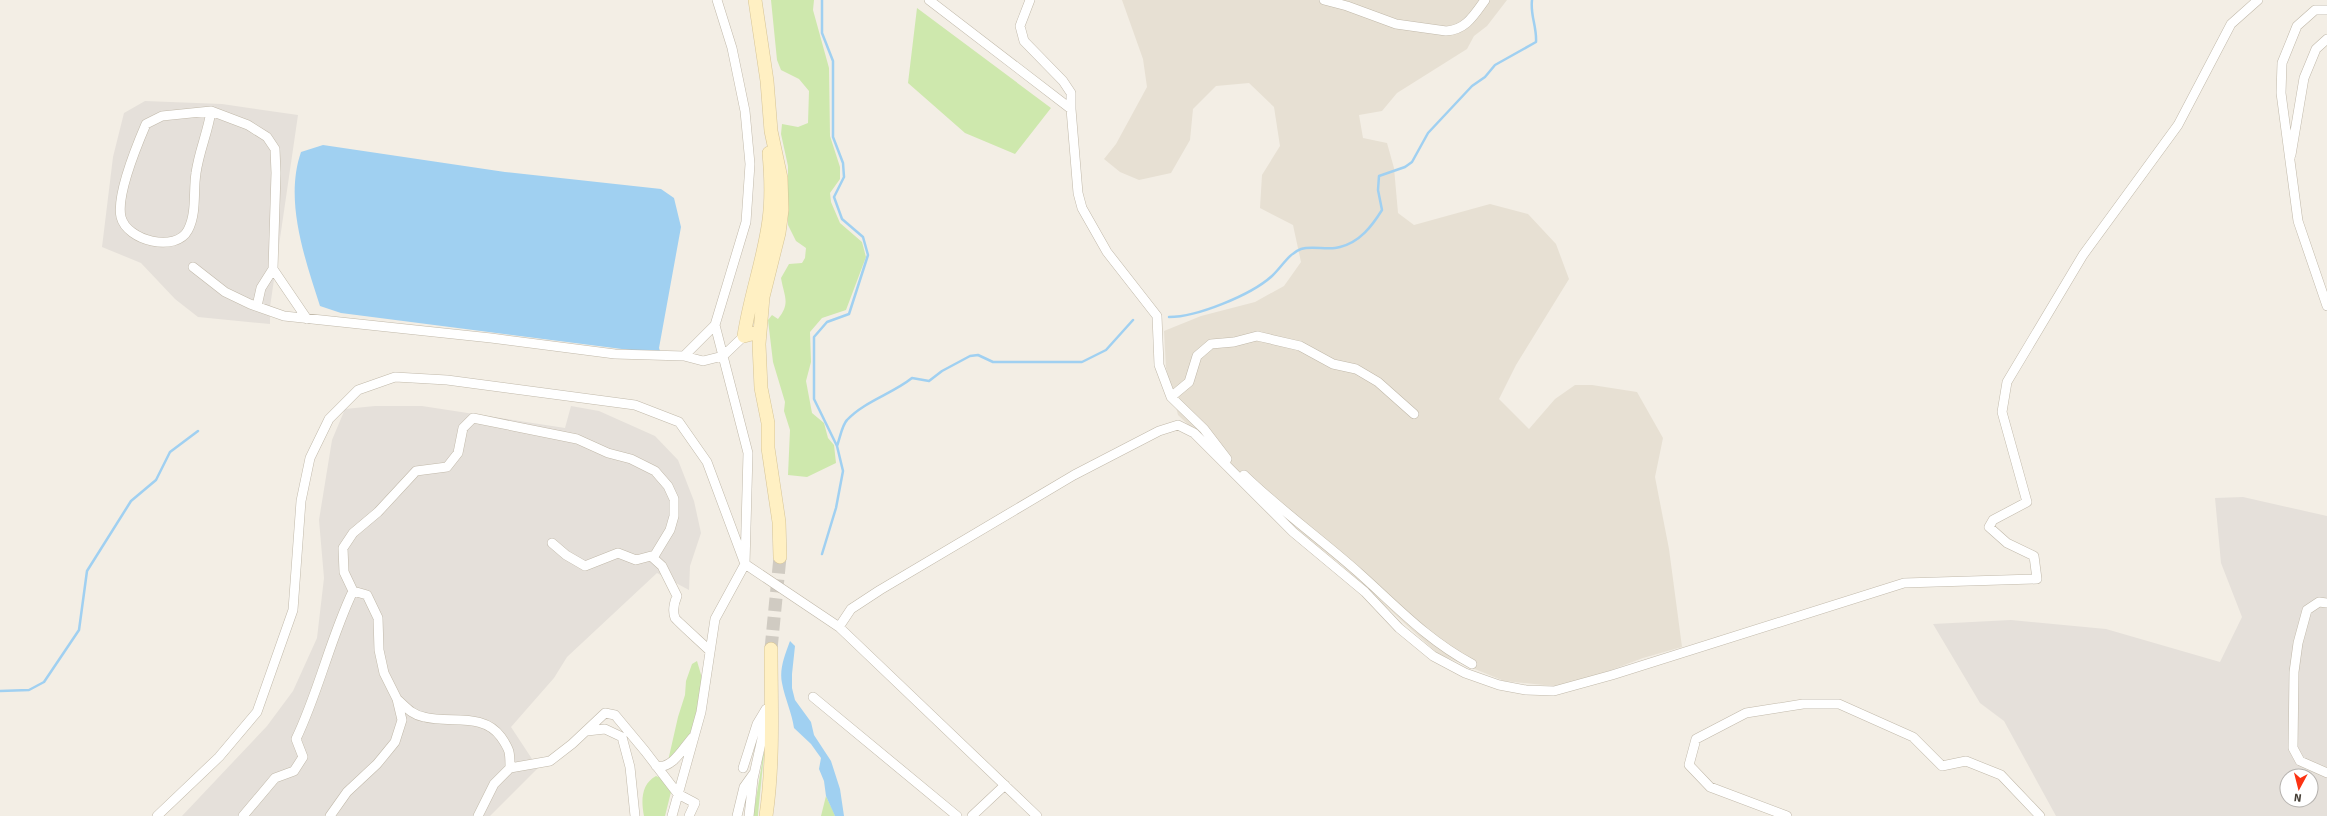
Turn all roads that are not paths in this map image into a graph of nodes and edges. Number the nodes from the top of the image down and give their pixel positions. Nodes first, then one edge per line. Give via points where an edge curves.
1 (717, 0) edge
2 (755, 0) edge
3 (928, 0) edge
4 (1030, 0) edge
5 (1324, 0) edge
6 (1485, 0) edge
7 (2258, 0) edge
8 (2327, 10) edge
9 (2327, 39) edge
10 (1071, 109) junction
11 (211, 111) junction
12 (771, 131) junction
13 (2289, 165) junction
14 (193, 267) dead end
15 (273, 269) junction
16 (257, 306) junction
17 (2327, 306) edge
18 (308, 319) junction
19 (715, 325) junction
20 (759, 332) junction
21 (744, 336) junction
22 (684, 356) junction
23 (723, 356) junction
24 (1171, 398) junction
25 (1414, 414) dead end
26 (552, 543) dead end
27 (780, 557) tunnel mouth
28 (653, 558) junction
29 (745, 564) junction
30 (353, 591) junction
31 (2327, 602) edge
32 (838, 627) junction
33 (771, 650) tunnel mouth
34 (710, 651) junction
35 (1472, 664) dead end
36 (813, 697) dead end
37 (397, 699) junction
38 (771, 700) junction
39 (587, 731) junction
40 (694, 736) junction
41 (656, 766) junction
42 (510, 768) junction
43 (743, 768) dead end
44 (756, 770) junction
45 (2327, 773) edge
46 (1005, 785) junction
47 (678, 794) junction
48 (157, 816) edge
49 (243, 816) edge
50 (330, 816) edge
51 (478, 816) edge
52 (635, 816) edge
53 (672, 816) edge
54 (689, 816) edge
55 (737, 816) edge
56 (749, 816) edge
57 (766, 816) edge
58 (957, 816) edge
59 (972, 816) edge
60 (1037, 816) edge
61 (1787, 816) edge
62 (2040, 816) edge

1 - 19 street via 732,48 745,111 750,164 746,222
2 - 12 street via 767,81
3 - 10 street
4 - 10 street via 1020,26 1024,41 1063,81 1071,93
5 - 6 street via 1396,24 1446,31 1468,23
7 - 32 street via 2231,24 2178,126 2083,255 2007,382 2002,412 2027,502 1993,520 1989,527 2007,543 2034,556 2037,579 1904,583 1612,675 1554,691 1526,690 1499,685 1465,673 1433,656 1399,628 1365,592 1293,532 1194,433 1178,425 1159,431 1074,475 907,574 851,609
8 - 13 street via 2315,10 2298,26 2282,63 2281,93
9 - 13 street via 2316,49 2304,78
10 - 24 street via 1078,193 1082,208 1107,252 1157,316 1159,365
11 - 11 street via 196,173 193,214 188,230 180,239 166,242 143,240 128,228 121,217 128,170 146,124 162,116
11 - 15 street via 248,125 267,137 275,149
12 - 20 street via 779,162 782,210 763,297
12 - 21 street via 770,219 752,289
13 - 17 street via 2298,221
14 - 16 street via 225,292
15 - 16 street via 261,288
15 - 18 street
16 - 18 street via 284,316
18 - 22 street via 615,354
19 - 22 street
19 - 23 street
20 - 21 street
20 - 27 street via 768,448 779,522
21 - 23 street
22 - 23 street via 703,361
23 - 29 street via 748,453
24 - 25 street via 1189,382 1197,356 1211,344 1257,336 1300,346 1333,364 1356,369 1378,382
24 - 35 street via 1204,429 1223,455 1277,505 1359,572 1429,637
26 - 28 street via 585,566 618,553 636,560 651,556
28 - 30 street via 670,530 674,516 674,499 668,486 655,471 577,439 473,418 464,428 458,453 447,467 416,471 346,543 343,548 344,572
28 - 34 street via 662,566 676,596 673,608 676,619
29 - 32 street
29 - 34 street via 715,619
29 - 48 street via 708,462 679,422 635,405 447,380 395,377 358,390 328,418 310,458 301,501 293,610 257,712 219,757
30 - 37 street via 367,595 378,618 379,650 384,673
30 - 49 street via 339,621 321,681 296,739 303,757 294,771 275,778
31 - 45 street via 2319,602 2307,610 2298,642 2294,672 2293,748 2300,762
32 - 46 street
33 - 38 street
34 - 40 street via 701,712
36 - 58 street
37 - 42 street via 411,712 425,718 480,721 495,729 510,751
37 - 50 street via 402,720 395,742 377,764 347,792
38 - 43 street via 757,724
38 - 44 street
38 - 57 street via 770,791
39 - 41 street via 605,713 615,715
39 - 42 street via 550,761
39 - 52 street via 605,729 622,737 630,767
40 - 41 street via 670,765
40 - 47 street
41 - 47 street
42 - 51 street via 494,784
44 - 55 street via 744,787
44 - 56 street
46 - 59 street
46 - 60 street
47 - 53 street
47 - 54 street via 696,803
61 - 62 street via 1710,787 1689,765 1696,739 1746,713 1804,704 1839,704 1913,737 1942,766 1966,761 2001,775

